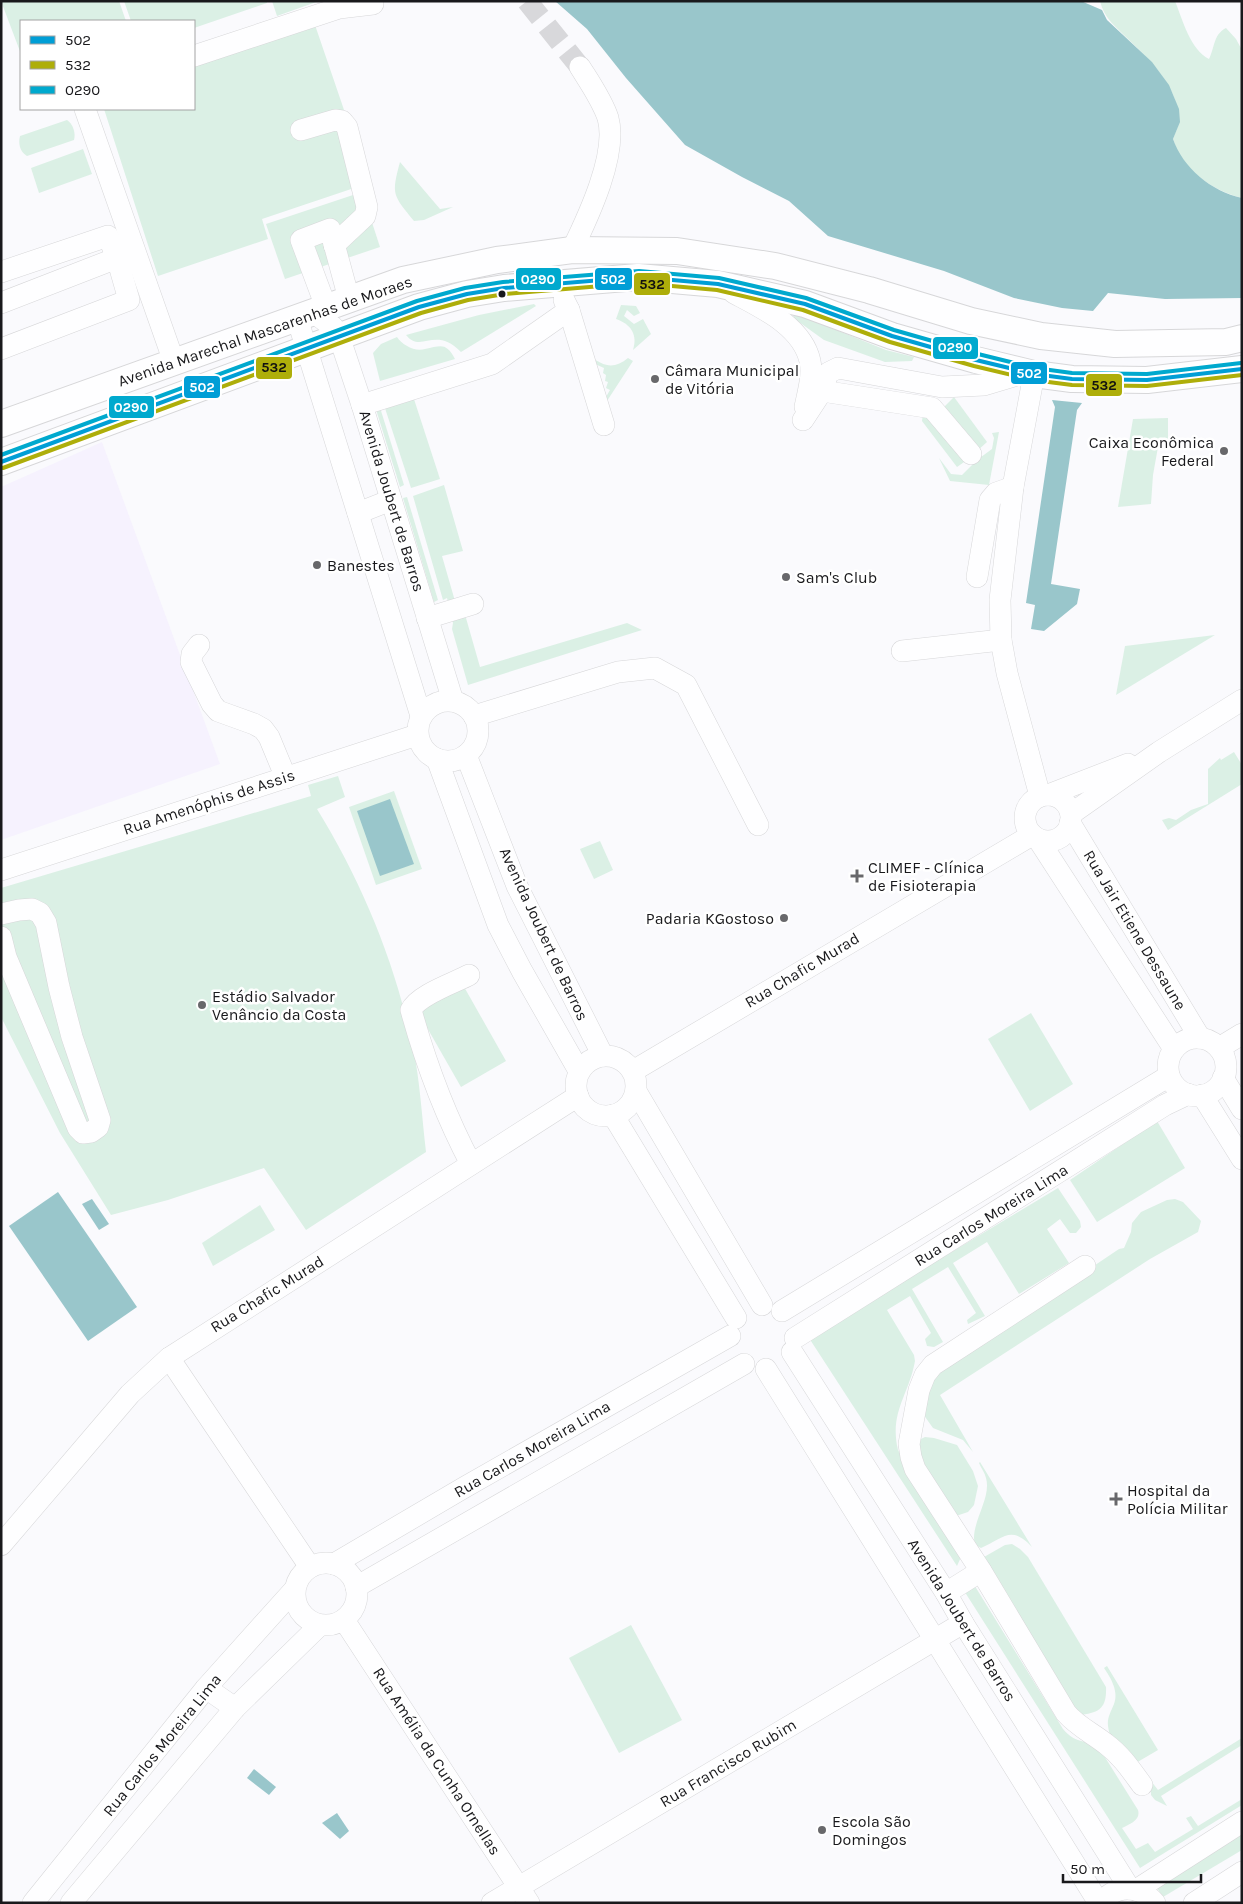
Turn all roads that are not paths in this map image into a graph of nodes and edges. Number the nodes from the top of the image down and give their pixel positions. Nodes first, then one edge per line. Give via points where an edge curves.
1 (373, 4) dead end
2 (338, 5) edge
3 (195, 56) edge
4 (580, 67) tunnel mouth
5 (86, 110) edge
6 (302, 130) dead end
7 (334, 245) junction
8 (572, 250) junction
9 (117, 258) junction
10 (1, 272) edge
11 (556, 284) junction
12 (718, 284) junction
13 (1, 303) edge
14 (321, 309) junction
15 (569, 310) junction
16 (339, 336) junction
17 (1242, 338) edge
18 (1084, 341) junction
19 (308, 348) junction
20 (1, 349) edge
21 (174, 362) junction
22 (1242, 370) edge
23 (1030, 373) junction
24 (822, 390) junction
25 (362, 405) junction
26 (1, 424) edge
27 (604, 425) dead end
28 (971, 454) dead end
29 (1, 462) edge
30 (1013, 487) junction
31 (391, 500) junction
32 (358, 513) junction
33 (977, 577) dead end
34 (473, 604) dead end
35 (427, 618) junction
36 (1001, 640) junction
37 (198, 645) dead end
38 (902, 651) dead end
39 (1242, 700) edge
40 (453, 701) junction
41 (474, 716) junction
42 (419, 726) junction
43 (1158, 752) junction
44 (466, 755) junction
45 (437, 759) junction
46 (286, 778) junction
47 (1044, 795) junction
48 (1025, 813) junction
49 (1070, 819) junction
50 (758, 825) dead end
51 (1035, 837) junction
52 (972, 869) junction
53 (1, 870) edge
54 (1, 914) edge
55 (1, 938) edge
56 (469, 975) dead end
57 (1242, 1034) edge
58 (1200, 1038) junction
59 (1219, 1048) junction
60 (1174, 1049) junction
61 (603, 1056) junction
62 (579, 1071) junction
63 (1169, 1076) junction
64 (1223, 1078) junction
65 (634, 1081) junction
66 (1195, 1095) junction
67 (578, 1096) junction
68 (1242, 1109) edge
69 (613, 1115) junction
70 (1242, 1159) edge
71 (471, 1164) junction
72 (1085, 1266) dead end
73 (762, 1304) junction
74 (782, 1311) junction
75 (733, 1327) junction
76 (793, 1345) junction
77 (168, 1358) junction
78 (744, 1364) junction
79 (766, 1369) junction
80 (594, 1413) junction
81 (612, 1440) junction
82 (465, 1487) junction
83 (483, 1515) junction
84 (1, 1545) edge
85 (334, 1564) junction
86 (310, 1567) junction
87 (981, 1571) junction
88 (356, 1587) junction
89 (294, 1590) junction
90 (946, 1594) junction
91 (344, 1620) junction
92 (963, 1623) junction
93 (320, 1625) junction
94 (933, 1639) junction
95 (206, 1688) junction
96 (235, 1708) junction
97 (1142, 1785) dead end
98 (1242, 1822) edge
99 (1242, 1872) edge
100 (1133, 1889) junction
101 (525, 1895) edge
102 (33, 1903) edge
103 (71, 1903) edge
104 (492, 1903) edge
105 (1100, 1903) edge
106 (1155, 1903) edge
107 (1194, 1903) edge

1 - 2 street
2 - 3 street
4 - 8 street via 608,118 610,137 604,171 588,218
5 - 21 street
6 - 7 street via 335,120 342,121 347,127 367,207 365,216
7 - 14 street
7 - 14 street via 330,229 301,240
8 - 14 main road, Avenida Marechal Mascarenhas de Moraes via 497,260 414,278
8 - 18 main road, Avenida Marechal Mascarenhas de Moraes via 677,251 775,266 971,321 1041,336
9 - 10 street via 108,236
9 - 13 street
9 - 20 street via 129,300
11 - 12 main road, Avenida Marechal Mascarenhas de Moraes via 638,277
11 - 15 street
11 - 16 main road, Avenida Marechal Mascarenhas de Moraes via 467,294 419,307
12 - 23 main road, Avenida Marechal Mascarenhas de Moraes via 805,304 892,336
12 - 24 street via 774,315 803,343 810,360 811,375 802,420
14 - 16 street, Avenida Joubert de Barros
14 - 19 street
14 - 21 main road, Avenida Marechal Mascarenhas de Moraes
15 - 25 street via 492,364
15 - 27 street
16 - 19 main road, Avenida Marechal Mascarenhas de Moraes
16 - 25 street, Avenida Joubert de Barros
17 - 18 main road, Avenida Marechal Mascarenhas de Moraes via 1226,342 1115,344
18 - 23 main road
19 - 29 main road, Avenida Marechal Mascarenhas de Moraes
19 - 32 street
21 - 26 main road, Avenida Marechal Mascarenhas de Moraes
22 - 23 main road, Avenida Marechal Mascarenhas de Moraes via 1147,380
23 - 24 street via 984,385 942,387 838,368 828,373
23 - 30 street
24 - 28 street via 932,408
25 - 31 street, Avenida Joubert de Barros
30 - 33 street via 996,493 990,500
30 - 36 street via 1000,600
31 - 32 street
31 - 35 street, Avenida Joubert de Barros
32 - 42 street
34 - 35 street
35 - 40 street, Avenida Joubert de Barros
36 - 38 street
36 - 47 street via 1007,673
37 - 46 street via 191,662 212,704 223,713 263,730
39 - 43 street
40 - 41 street
40 - 42 street via 435,703 427,708
41 - 44 street via 478,726 477,737
41 - 50 street via 618,672 655,668 686,685
42 - 45 street via 421,746
42 - 46 street, Rua Amenóphis de Assis
43 - 47 street
43 - 49 street
44 - 45 street via 457,760
44 - 61 street, Avenida Joubert de Barros via 518,886
45 - 62 street, Avenida Joubert de Barros via 498,925
46 - 53 street, Rua Amenóphis de Assis
47 - 48 street via 1028,806
47 - 49 street via 1063,800
48 - 51 street via 1024,821
48 - 52 street, Rua Chafic Murad
49 - 51 street via 1064,835 1044,841
49 - 58 street, Rua Jair Etiene Dessaune
51 - 52 street, Rua Chafic Murad
51 - 60 street, Rua Jair Etiene Dessaune
52 - 65 street, Rua Chafic Murad
54 - 55 street via 32,909 40,913 46,924 72,1038 100,1120 98,1127 91,1132 84,1133 78,1128 6,957
56 - 71 street via 421,999 411,1010 425,1059
57 - 59 street
58 - 59 street
58 - 60 street
59 - 64 street via 1226,1066
60 - 63 street via 1169,1059
61 - 62 street via 593,1058
61 - 65 street via 625,1062
62 - 67 street
63 - 66 street via 1178,1089
63 - 74 street, Rua Carlos Moreira Lima
64 - 66 street via 1217,1088 1207,1094
64 - 68 street
65 - 69 street via 628,1106
65 - 73 street
66 - 70 street
66 - 76 street, Rua Carlos Moreira Lima via 1165,1105
67 - 69 street via 583,1106 592,1112 602,1116
67 - 71 street, Rua Chafic Murad
69 - 75 street
71 - 77 street, Rua Chafic Murad
72 - 87 street via 933,1365 919,1390 909,1444 915,1469
73 - 74 street
73 - 75 street via 743,1311
74 - 76 street via 792,1323
75 - 78 street via 734,1351
75 - 80 street, Rua Carlos Moreira Lima
76 - 79 street via 785,1360
76 - 90 street, Avenida Joubert de Barros
77 - 84 street, Rua Chafic Murad via 130,1394
77 - 86 street
78 - 79 street
78 - 81 street, Rua Carlos Moreira Lima
79 - 94 street
80 - 81 street
80 - 82 street, Rua Carlos Moreira Lima
81 - 83 street, Rua Carlos Moreira Lima
82 - 83 street
82 - 85 street, Rua Carlos Moreira Lima
83 - 88 street, Rua Carlos Moreira Lima
85 - 86 street
85 - 88 street via 348,1573
86 - 89 street via 302,1574
87 - 90 street
87 - 97 street via 1066,1713 1075,1724 1118,1754
88 - 91 street via 357,1600
89 - 93 street via 300,1612
89 - 95 street, Rua Carlos Moreira Lima
90 - 92 street, Avenida Joubert de Barros
91 - 93 street
91 - 101 street, Rua Amélia da Cunha Ornellas
92 - 94 street, Rua Francisco Rubim
92 - 100 street, Avenida Joubert de Barros
93 - 96 street, Rua Carlos Moreira Lima
94 - 101 street, Rua Francisco Rubim
94 - 105 street
95 - 96 street
95 - 102 street, Rua Carlos Moreira Lima
96 - 103 street, Rua Carlos Moreira Lima
98 - 100 street
99 - 107 street
100 - 105 street via 1113,1892
100 - 106 street via 1147,1894
101 - 104 street, Rua Francisco Rubim

